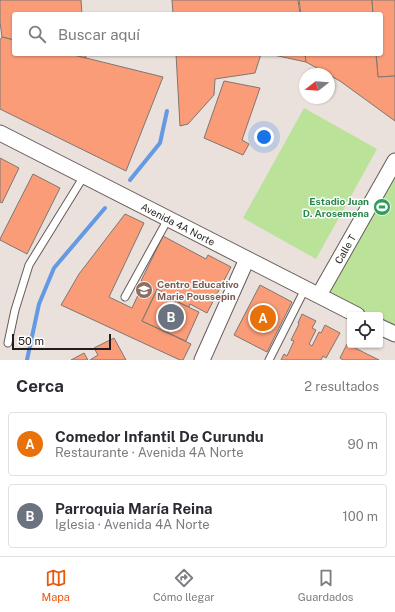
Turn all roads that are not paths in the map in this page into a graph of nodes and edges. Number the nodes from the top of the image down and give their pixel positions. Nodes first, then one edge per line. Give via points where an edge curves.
1 (0, 133) edge
2 (395, 161) edge
3 (84, 176) junction
4 (168, 219) junction
5 (247, 259) junction
6 (305, 288) junction
7 (319, 296) junction
8 (125, 298) dead end
9 (351, 312) edge
10 (383, 328) edge
11 (395, 334) edge
12 (8, 343) dead end
13 (202, 360) edge
14 (269, 360) edge

1 - 3 street, Avenida 4A Norte
2 - 7 street, Calle T
3 - 4 street, Avenida 4A Norte
3 - 12 lane via 29,265
4 - 5 street, Avenida 4A Norte
4 - 8 lane
5 - 6 street, Avenida 4A Norte
5 - 13 street
6 - 7 street, Avenida 4A Norte
6 - 14 lane
7 - 9 street, Avenida 4A Norte
10 - 11 street

